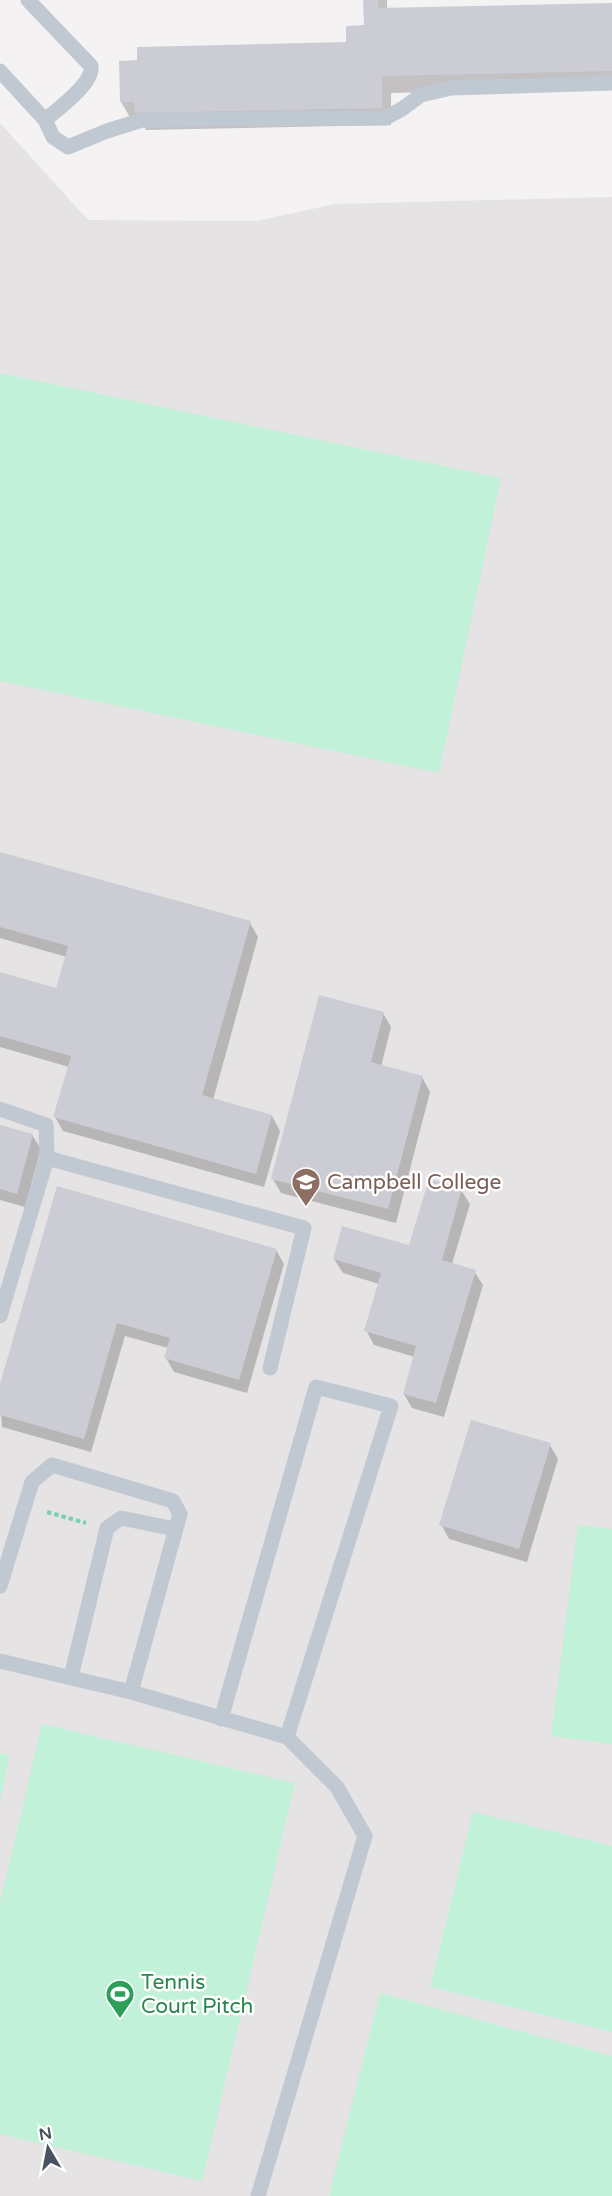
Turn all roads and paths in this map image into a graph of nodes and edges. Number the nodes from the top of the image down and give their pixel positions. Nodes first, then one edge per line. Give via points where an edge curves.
1 (28, 0) edge
2 (0, 71) edge
3 (612, 83) edge
4 (45, 120) junction
5 (0, 1109) edge
6 (47, 1158) junction
7 (0, 1316) edge
8 (270, 1368) dead end
9 (25, 1506) junction
10 (107, 1528) junction
11 (176, 1529) junction
12 (0, 1586) edge
13 (0, 1661) edge
14 (70, 1677) junction
15 (131, 1692) junction
16 (220, 1719) junction
17 (287, 1737) junction
18 (258, 2196) edge

1 - 4 lane via 91,66 92,72 86,83
2 - 4 lane
3 - 4 lane via 451,87 421,95 385,118 142,120 68,147 53,137
5 - 6 lane via 46,1125
6 - 7 lane
6 - 8 lane via 304,1228
9 - 10 path
9 - 11 lane via 32,1482 52,1465 173,1501 180,1514
9 - 12 lane
10 - 11 lane via 121,1518
10 - 14 lane
11 - 15 lane
13 - 14 lane
14 - 15 lane
15 - 16 lane
16 - 17 lane
16 - 17 lane via 316,1387 391,1406
17 - 18 lane via 337,1787 365,1836

